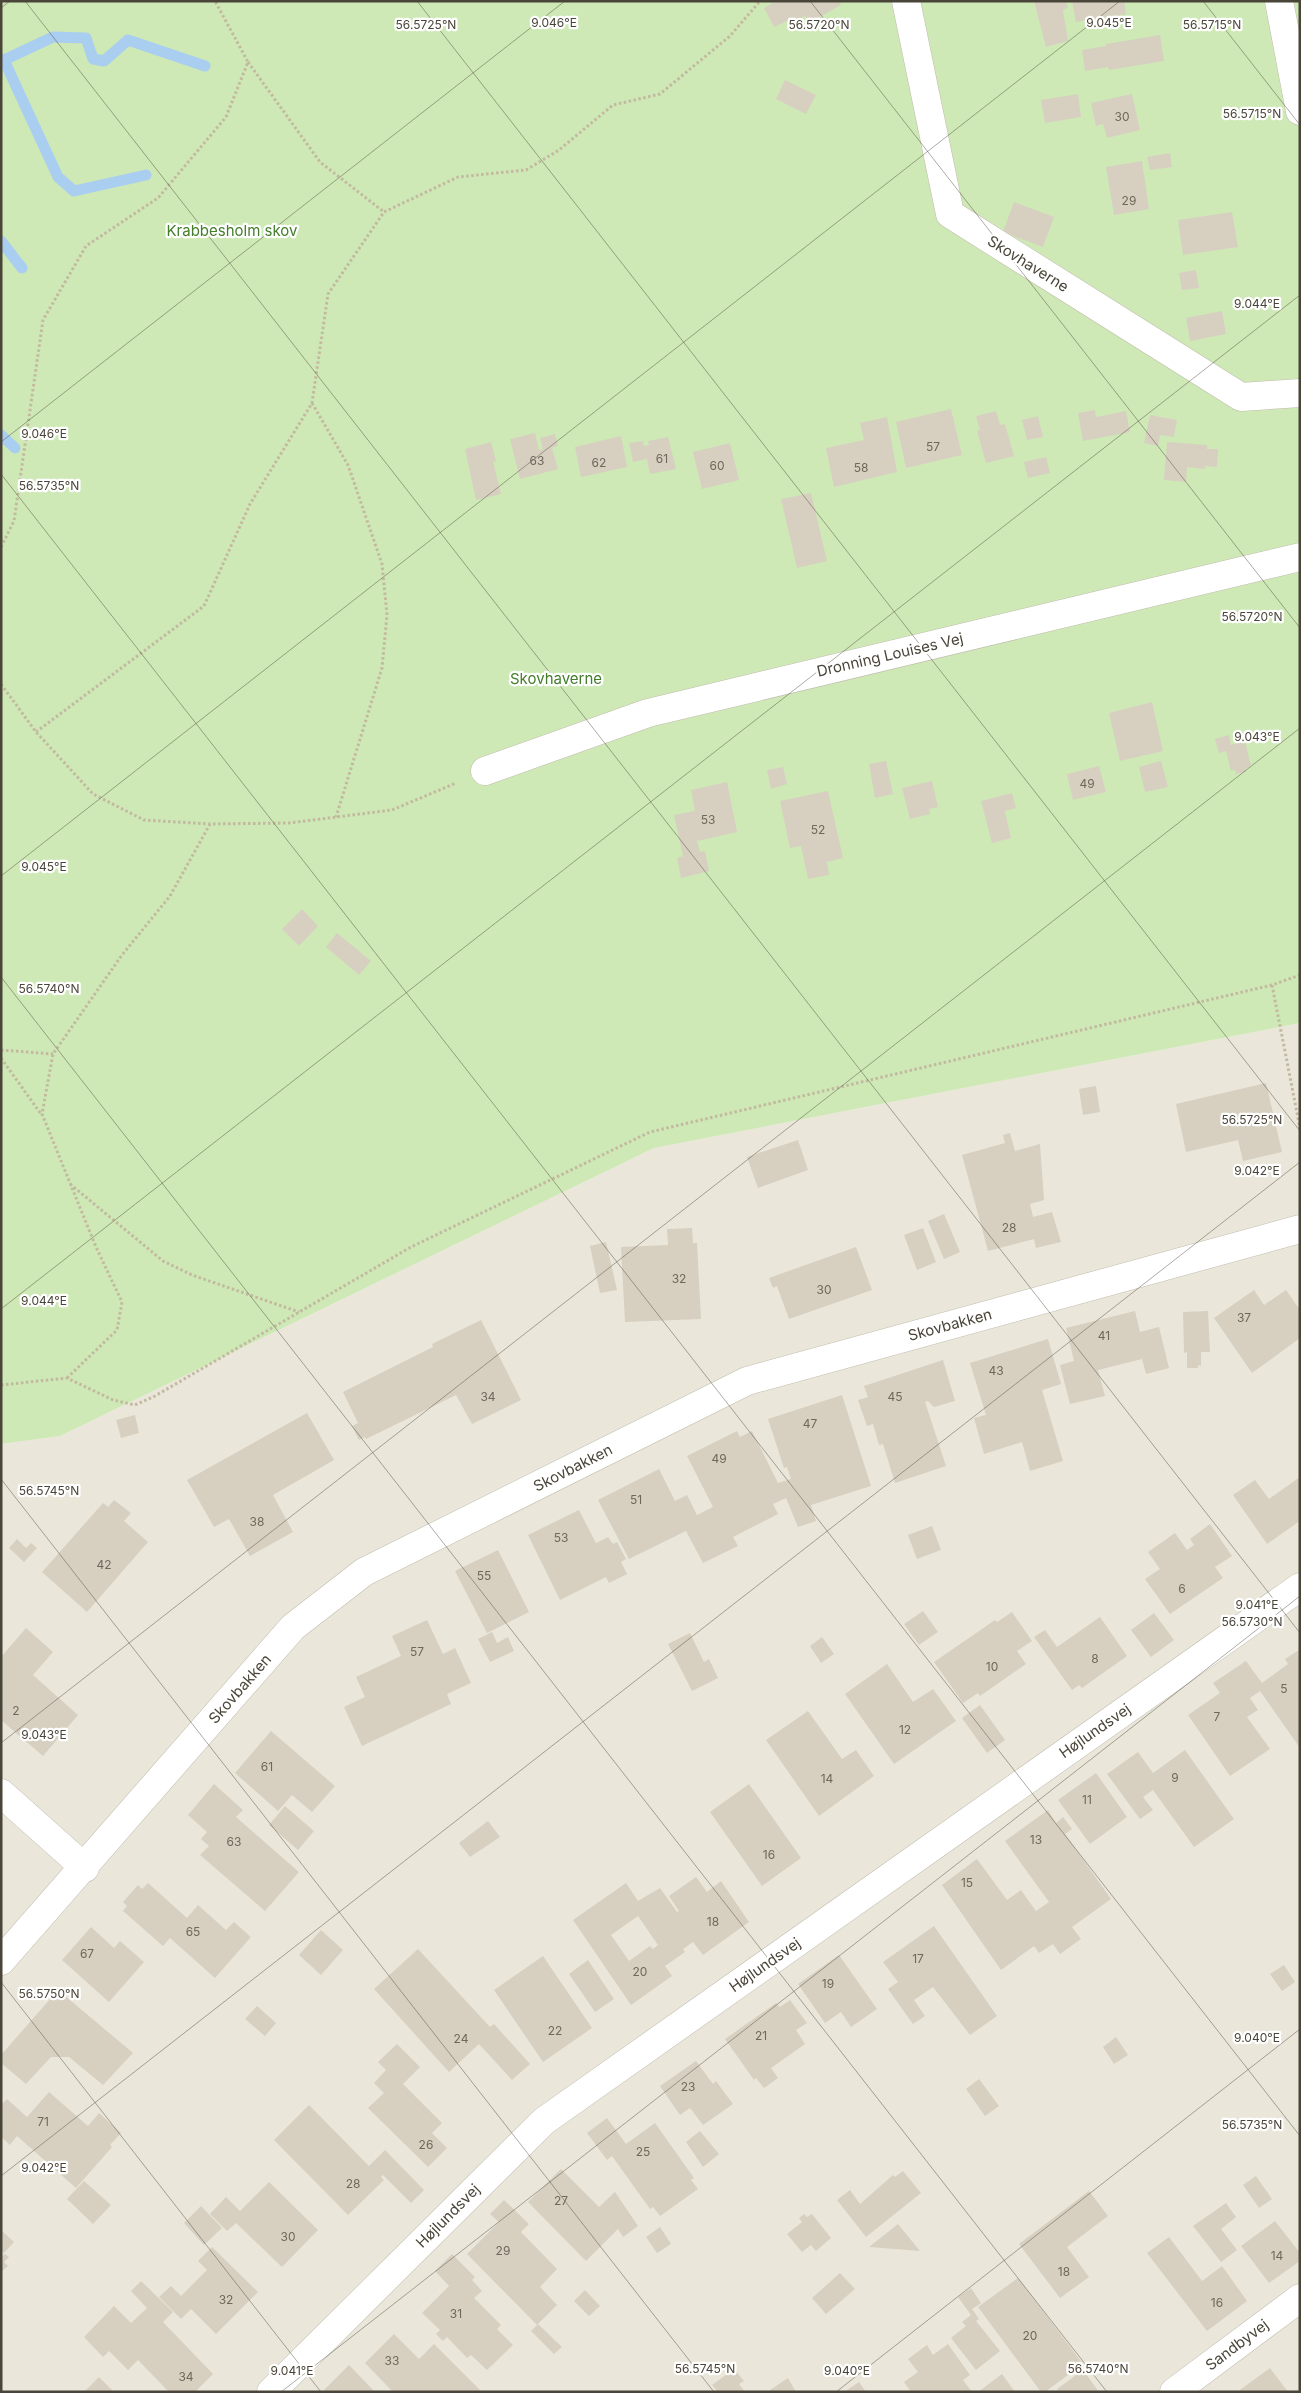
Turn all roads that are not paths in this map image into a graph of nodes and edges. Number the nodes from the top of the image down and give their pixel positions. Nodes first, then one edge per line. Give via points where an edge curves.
1 (906, 1) edge
2 (1279, 1) edge
3 (1300, 111) edge
4 (1300, 392) edge
5 (1300, 557) edge
6 (485, 771) road end
7 (1300, 1229) edge
8 (1300, 1587) edge
9 (1, 1792) edge
10 (85, 1868) junction
11 (1, 1961) edge
12 (1300, 2298) edge
13 (271, 2392) edge
14 (1174, 2392) edge

1 - 4 street, Skovhaverne via 950,214 1240,397
2 - 3 street
5 - 6 street, Dronning Louises Vej via 648,712
7 - 10 street, Skovbakken via 747,1381 364,1572 293,1627
8 - 13 street, Højlundsvej via 544,2121
9 - 10 street
10 - 11 street, Skovbakken
12 - 14 street, Sandbyvej

